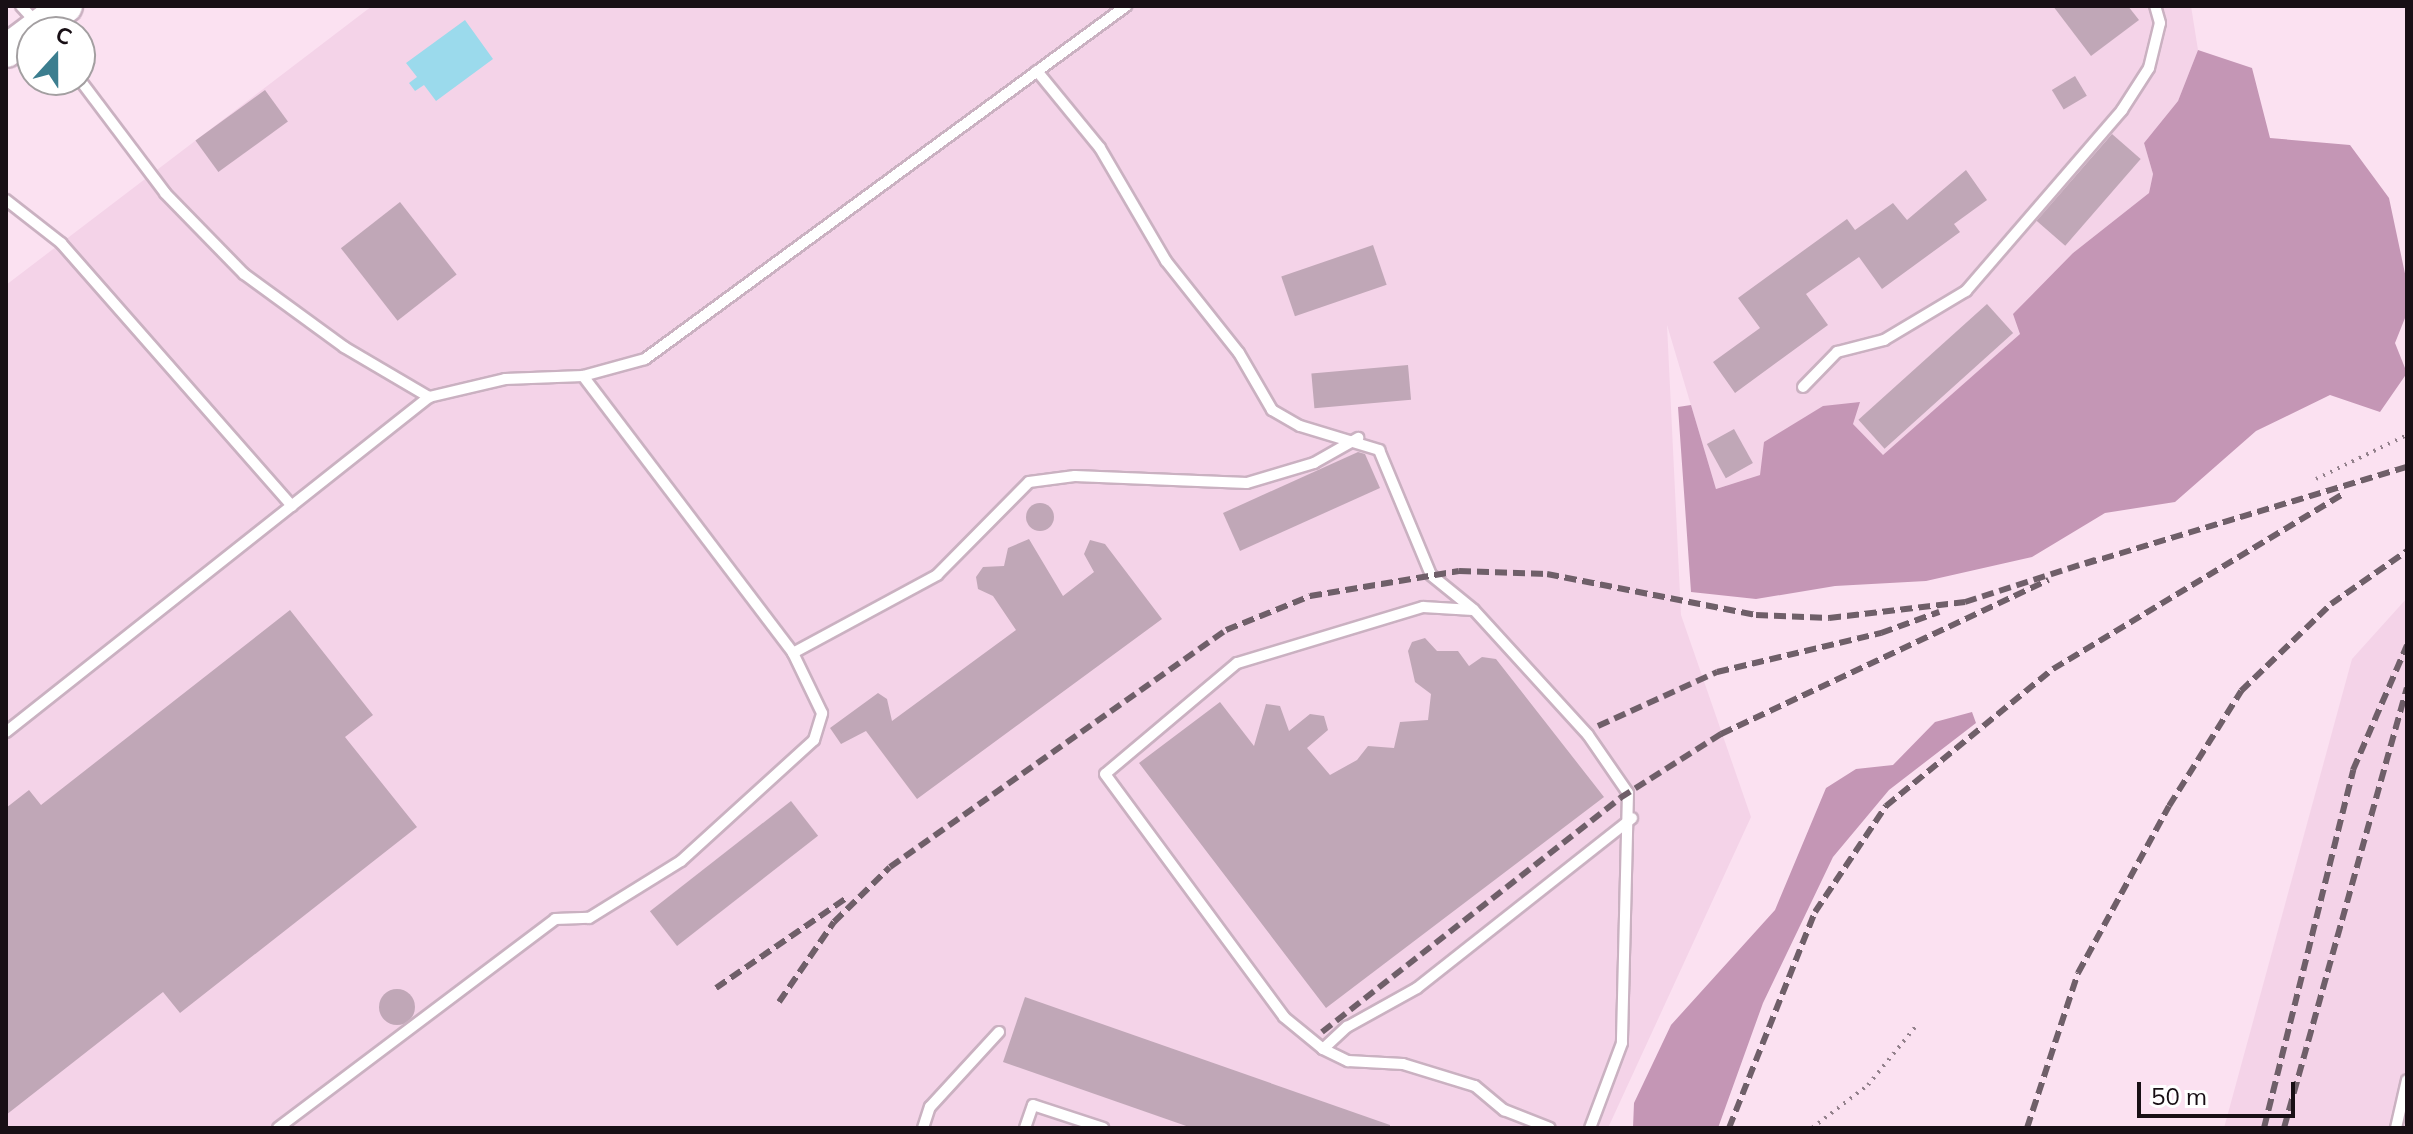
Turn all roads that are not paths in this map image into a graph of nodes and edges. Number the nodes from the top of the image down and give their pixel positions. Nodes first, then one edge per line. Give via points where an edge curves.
1 (66, 6) edge
2 (1126, 6) edge
3 (2155, 6) edge
4 (45, 16) edge
5 (1037, 71) junction
6 (92, 96) edge
7 (6, 200) edge
8 (583, 376) junction
9 (1803, 387) dead end
10 (429, 397) junction
11 (1358, 438) junction
12 (292, 506) junction
13 (1474, 610) junction
14 (793, 653) junction
15 (6, 732) edge
16 (1632, 818) junction
17 (999, 1032) dead end
18 (1323, 1049) junction
19 (2407, 1080) edge
20 (278, 1128) edge
21 (923, 1128) edge
22 (1025, 1128) edge
23 (1103, 1128) edge
24 (1550, 1128) edge
25 (1590, 1128) edge
26 (2396, 1128) edge

1 - 4 main road
2 - 5 lane
3 - 9 lane via 2160,23 2149,68 2122,110 1966,291 1884,340 1837,352
5 - 8 lane via 645,359
5 - 11 lane via 1100,148 1166,261 1239,353 1272,410 1300,426
6 - 10 lane via 165,193 244,274 344,347
7 - 12 lane via 61,243
8 - 10 lane via 505,379
8 - 14 lane
10 - 12 lane
11 - 13 lane via 1379,450 1431,575
11 - 14 lane via 1314,463 1247,483 1075,476 1029,482 937,575
12 - 15 lane
13 - 16 lane via 1588,735 1628,793
13 - 18 lane via 1423,607 1237,663 1105,774 1284,1017
14 - 20 lane via 822,713 814,740 681,861 589,918 555,919
16 - 18 lane via 1417,988 1347,1027
16 - 25 lane via 1622,1043
17 - 21 lane via 930,1107
18 - 24 lane via 1348,1061 1403,1064 1475,1086 1504,1110
19 - 26 lane
22 - 23 lane via 1033,1105

